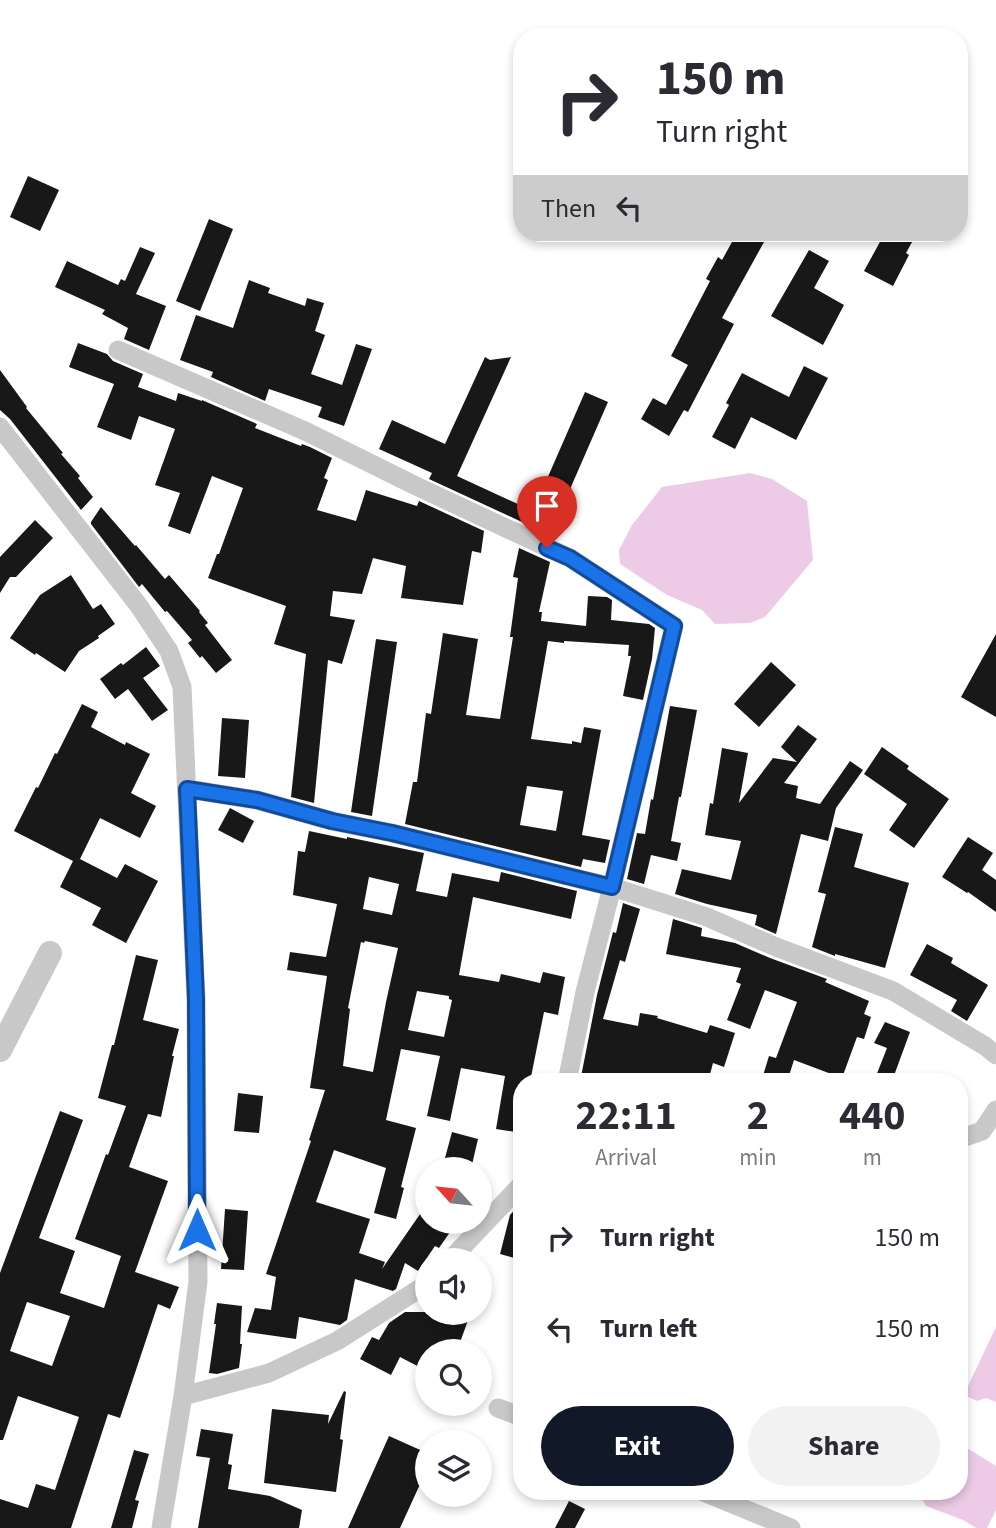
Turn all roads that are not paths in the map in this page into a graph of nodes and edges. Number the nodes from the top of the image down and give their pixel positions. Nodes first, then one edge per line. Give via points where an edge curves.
1 (118, 349) dead end
2 (0, 428) edge
3 (187, 789) junction
4 (612, 887) junction
5 (50, 953) dead end
6 (0, 1050) edge
7 (996, 1055) edge
8 (569, 1073) edge
9 (996, 1111) edge
10 (968, 1136) edge
11 (513, 1194) edge
12 (461, 1248) edge
13 (415, 1292) edge
14 (183, 1396) junction
15 (498, 1408) dead end
16 (513, 1414) edge
17 (723, 1500) edge
18 (162, 1528) edge
19 (791, 1528) edge

1 - 4 street via 305,431 570,558 674,626
2 - 3 street via 169,651 182,687
3 - 4 street via 257,800
3 - 14 street via 196,999 198,1282
4 - 7 street via 707,917 893,991
4 - 8 street
5 - 6 street
9 - 10 street via 982,1131
11 - 12 street
13 - 14 street via 337,1341 269,1373
14 - 18 street
15 - 16 street
17 - 19 street

